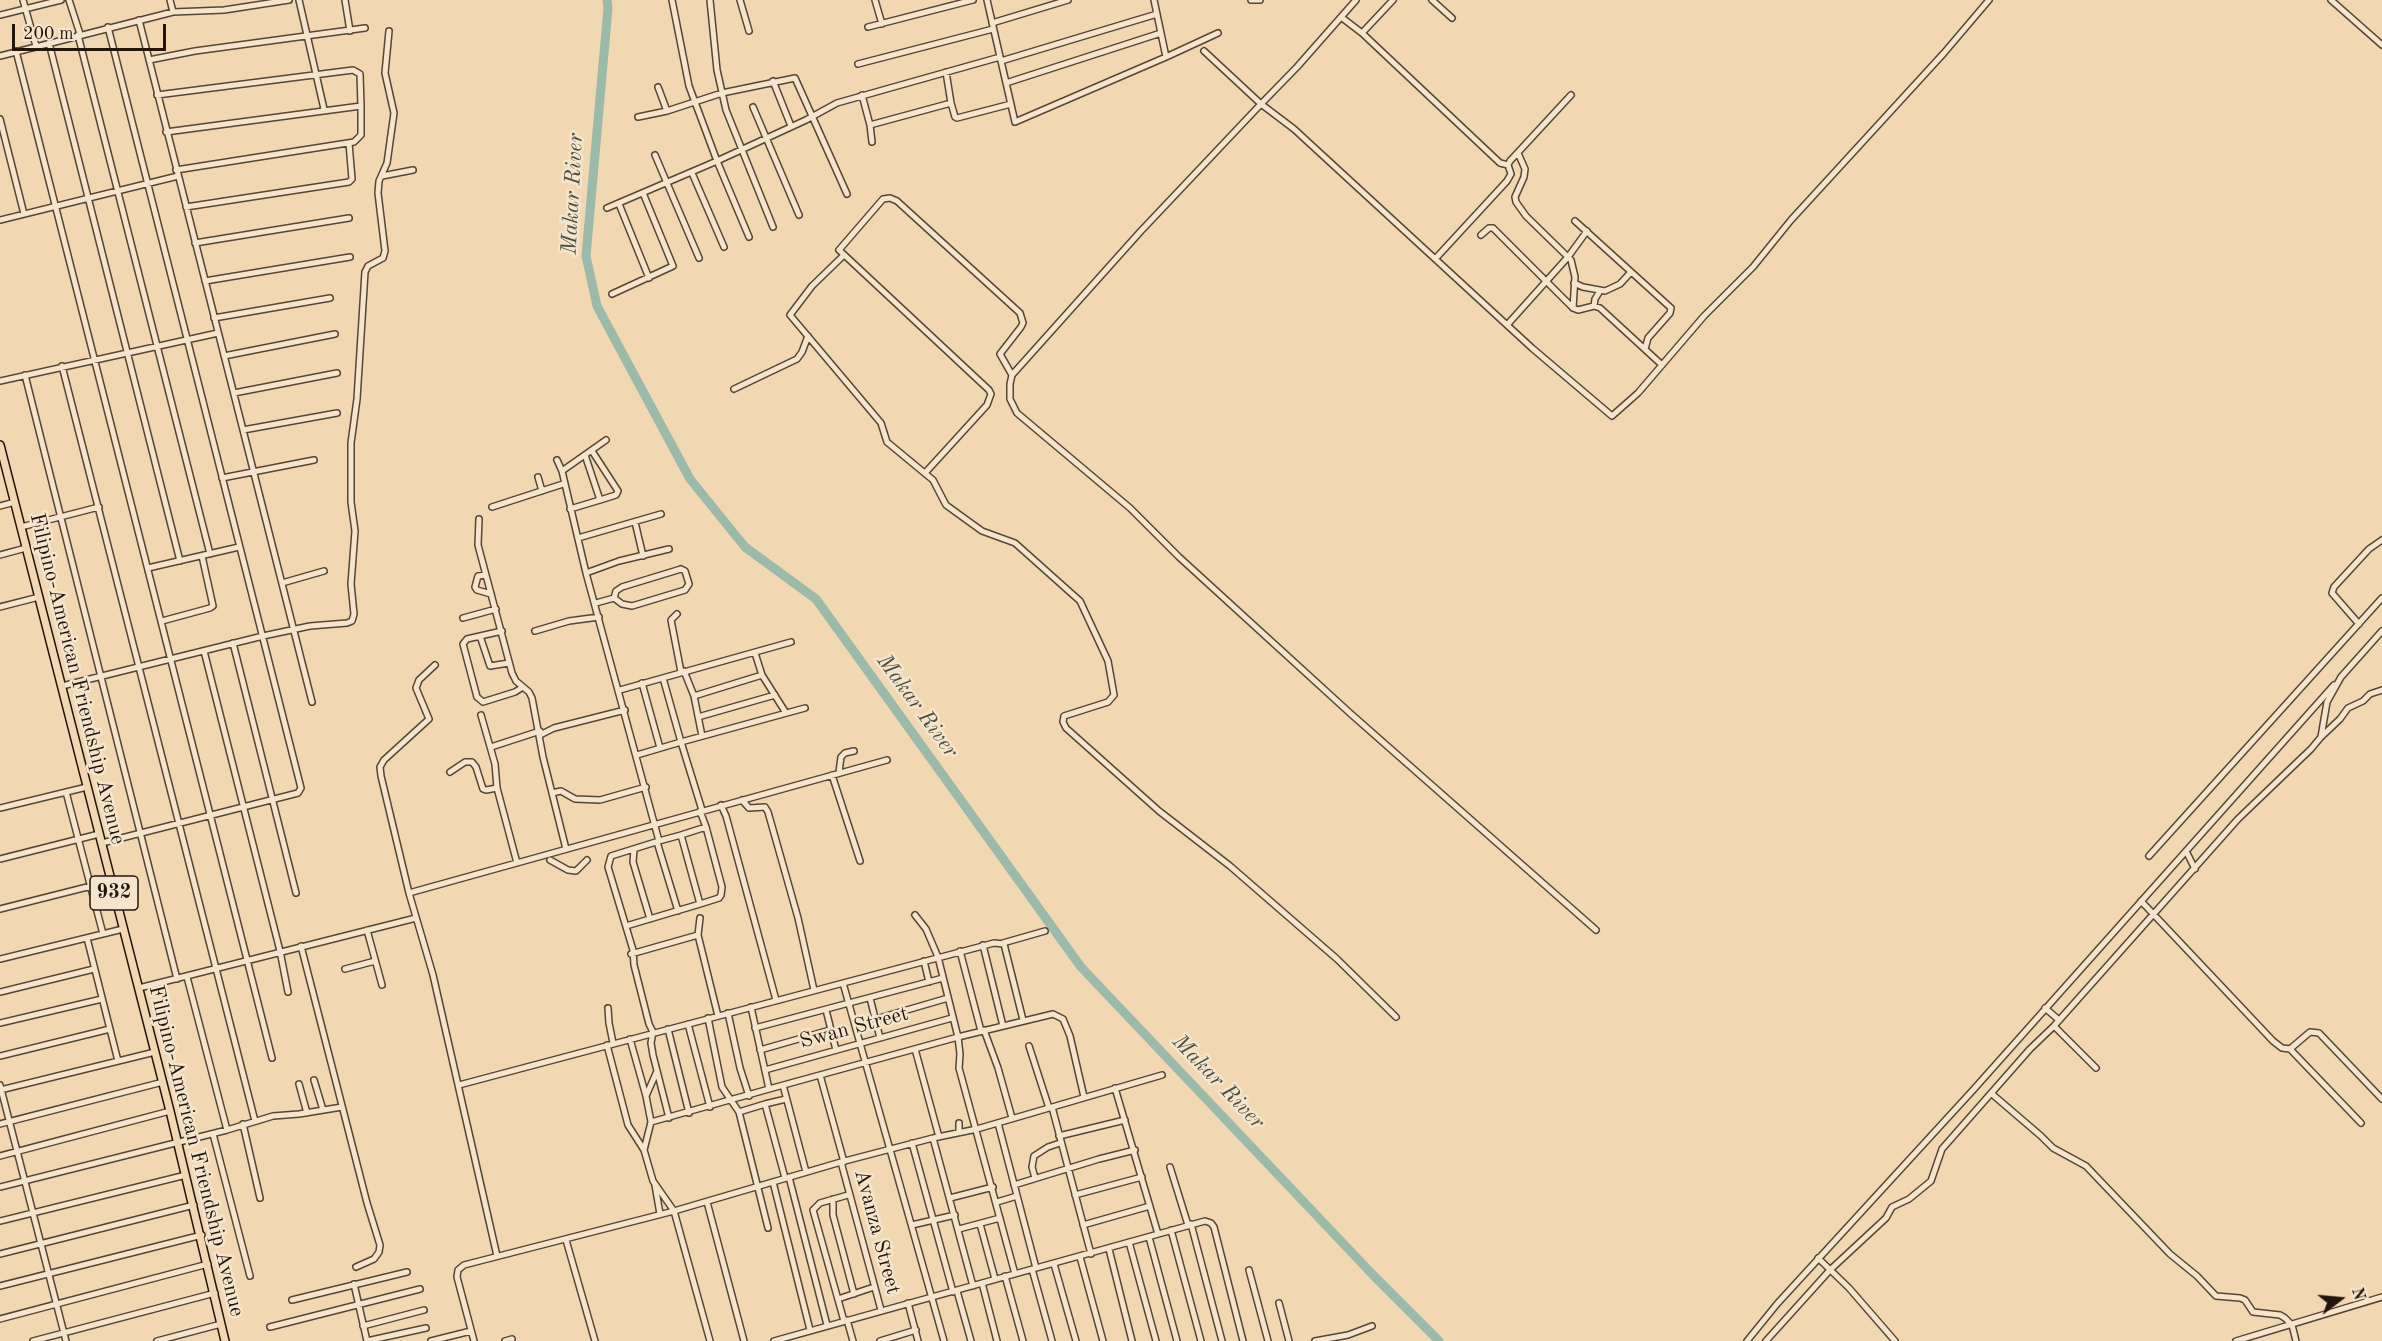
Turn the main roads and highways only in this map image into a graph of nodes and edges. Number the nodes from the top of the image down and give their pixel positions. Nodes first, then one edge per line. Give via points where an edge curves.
1 (0, 445) edge
2 (2, 457) edge
3 (225, 1341) edge

1 - 2 main road, Filipino-American Friendship Avenue / 932
2 - 3 main road, Filipino-American Friendship Avenue / 932 via 163,1082

